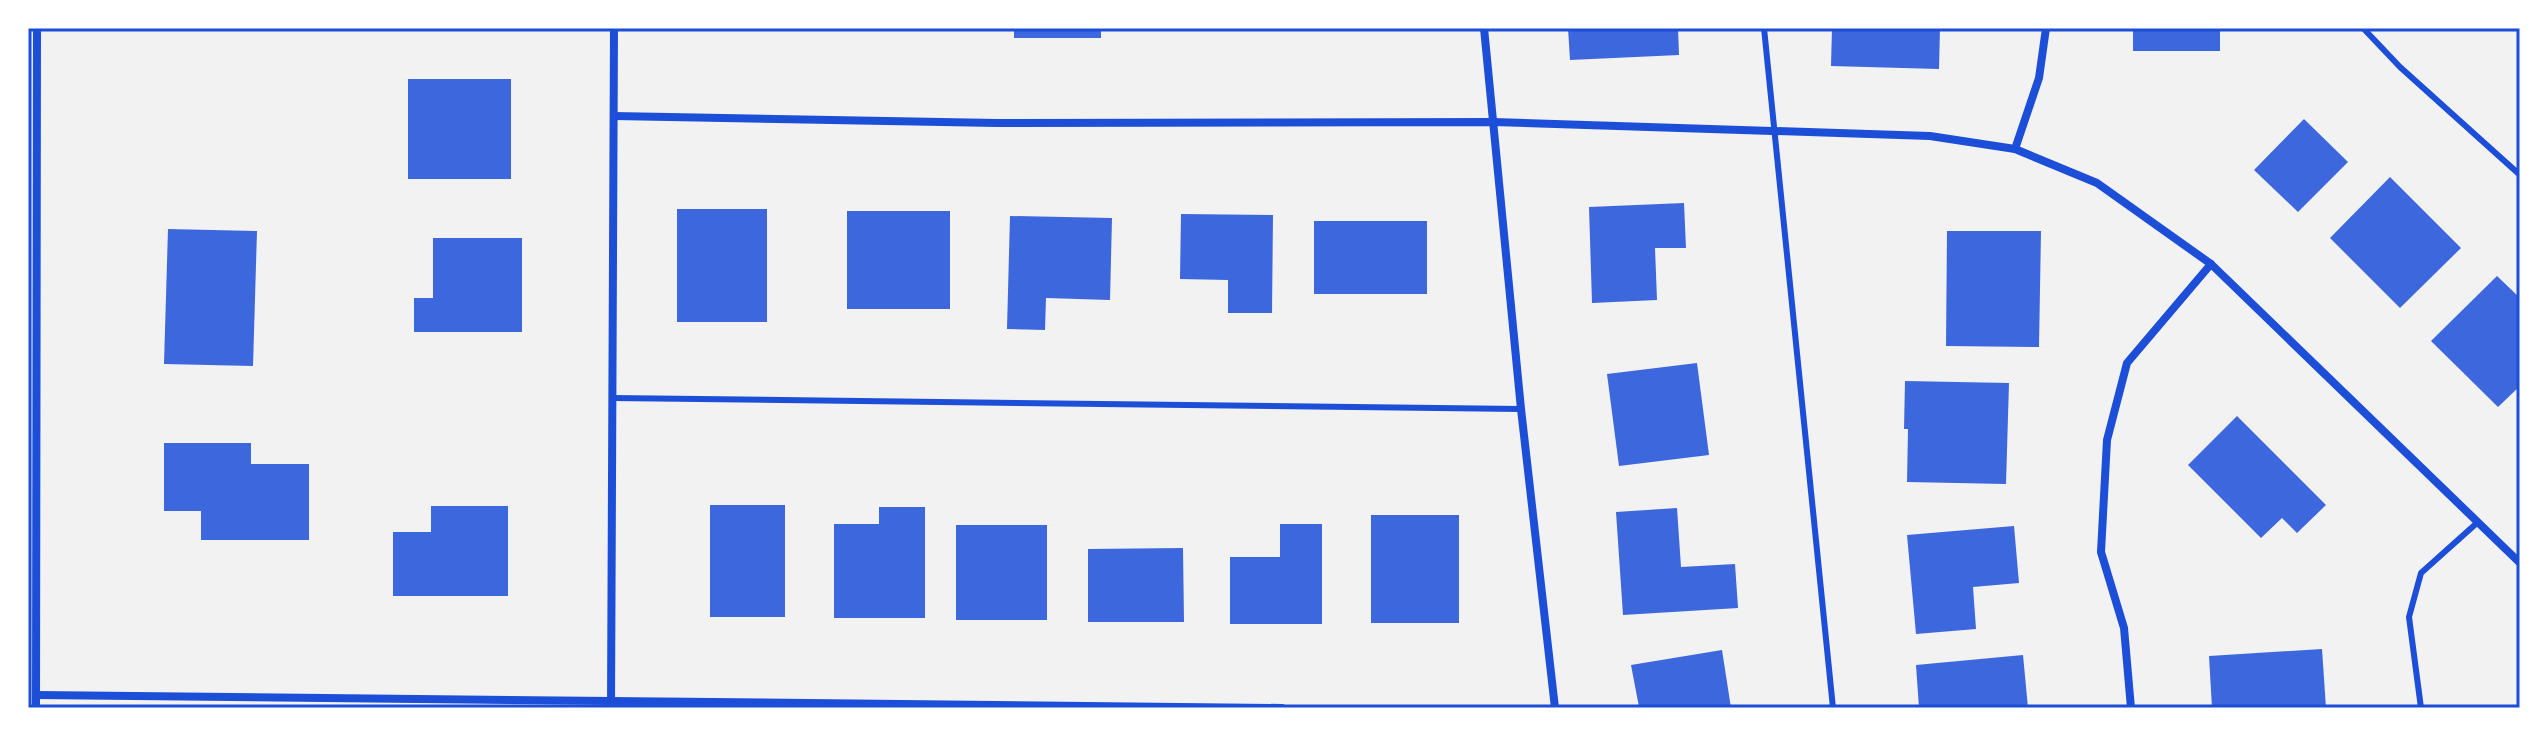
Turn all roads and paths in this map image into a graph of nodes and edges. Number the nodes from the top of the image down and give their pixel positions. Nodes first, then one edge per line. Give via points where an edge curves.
1 (37, 28) edge
2 (614, 28) edge
3 (1484, 28) edge
4 (1764, 28) edge
5 (2046, 28) edge
6 (2363, 28) edge
7 (614, 116) junction
8 (1494, 122) junction
9 (1775, 131) junction
10 (2015, 149) junction
11 (2520, 175) edge
12 (2211, 264) junction
13 (612, 398) junction
14 (1521, 409) junction
15 (2478, 522) junction
16 (32, 535) edge
17 (2520, 563) edge
18 (36, 695) junction
19 (611, 705) edge
20 (36, 708) edge
21 (1282, 708) edge
22 (1555, 708) edge
23 (1833, 708) edge
24 (2131, 708) edge
25 (2421, 708) edge

1 - 16 street
2 - 7 street
3 - 8 street
4 - 9 lane
5 - 10 street via 2039,78
6 - 11 lane
7 - 8 street via 997,123
7 - 13 street
8 - 9 street
8 - 14 street
9 - 10 street via 1930,136
9 - 23 lane
10 - 12 street via 2097,183
12 - 15 street
12 - 24 street via 2127,363 2107,440 2101,552 2124,628
13 - 14 lane
13 - 19 street
14 - 22 street
15 - 17 street
15 - 25 lane via 2421,573 2409,617
16 - 18 street
18 - 19 street
18 - 20 street
19 - 21 street

